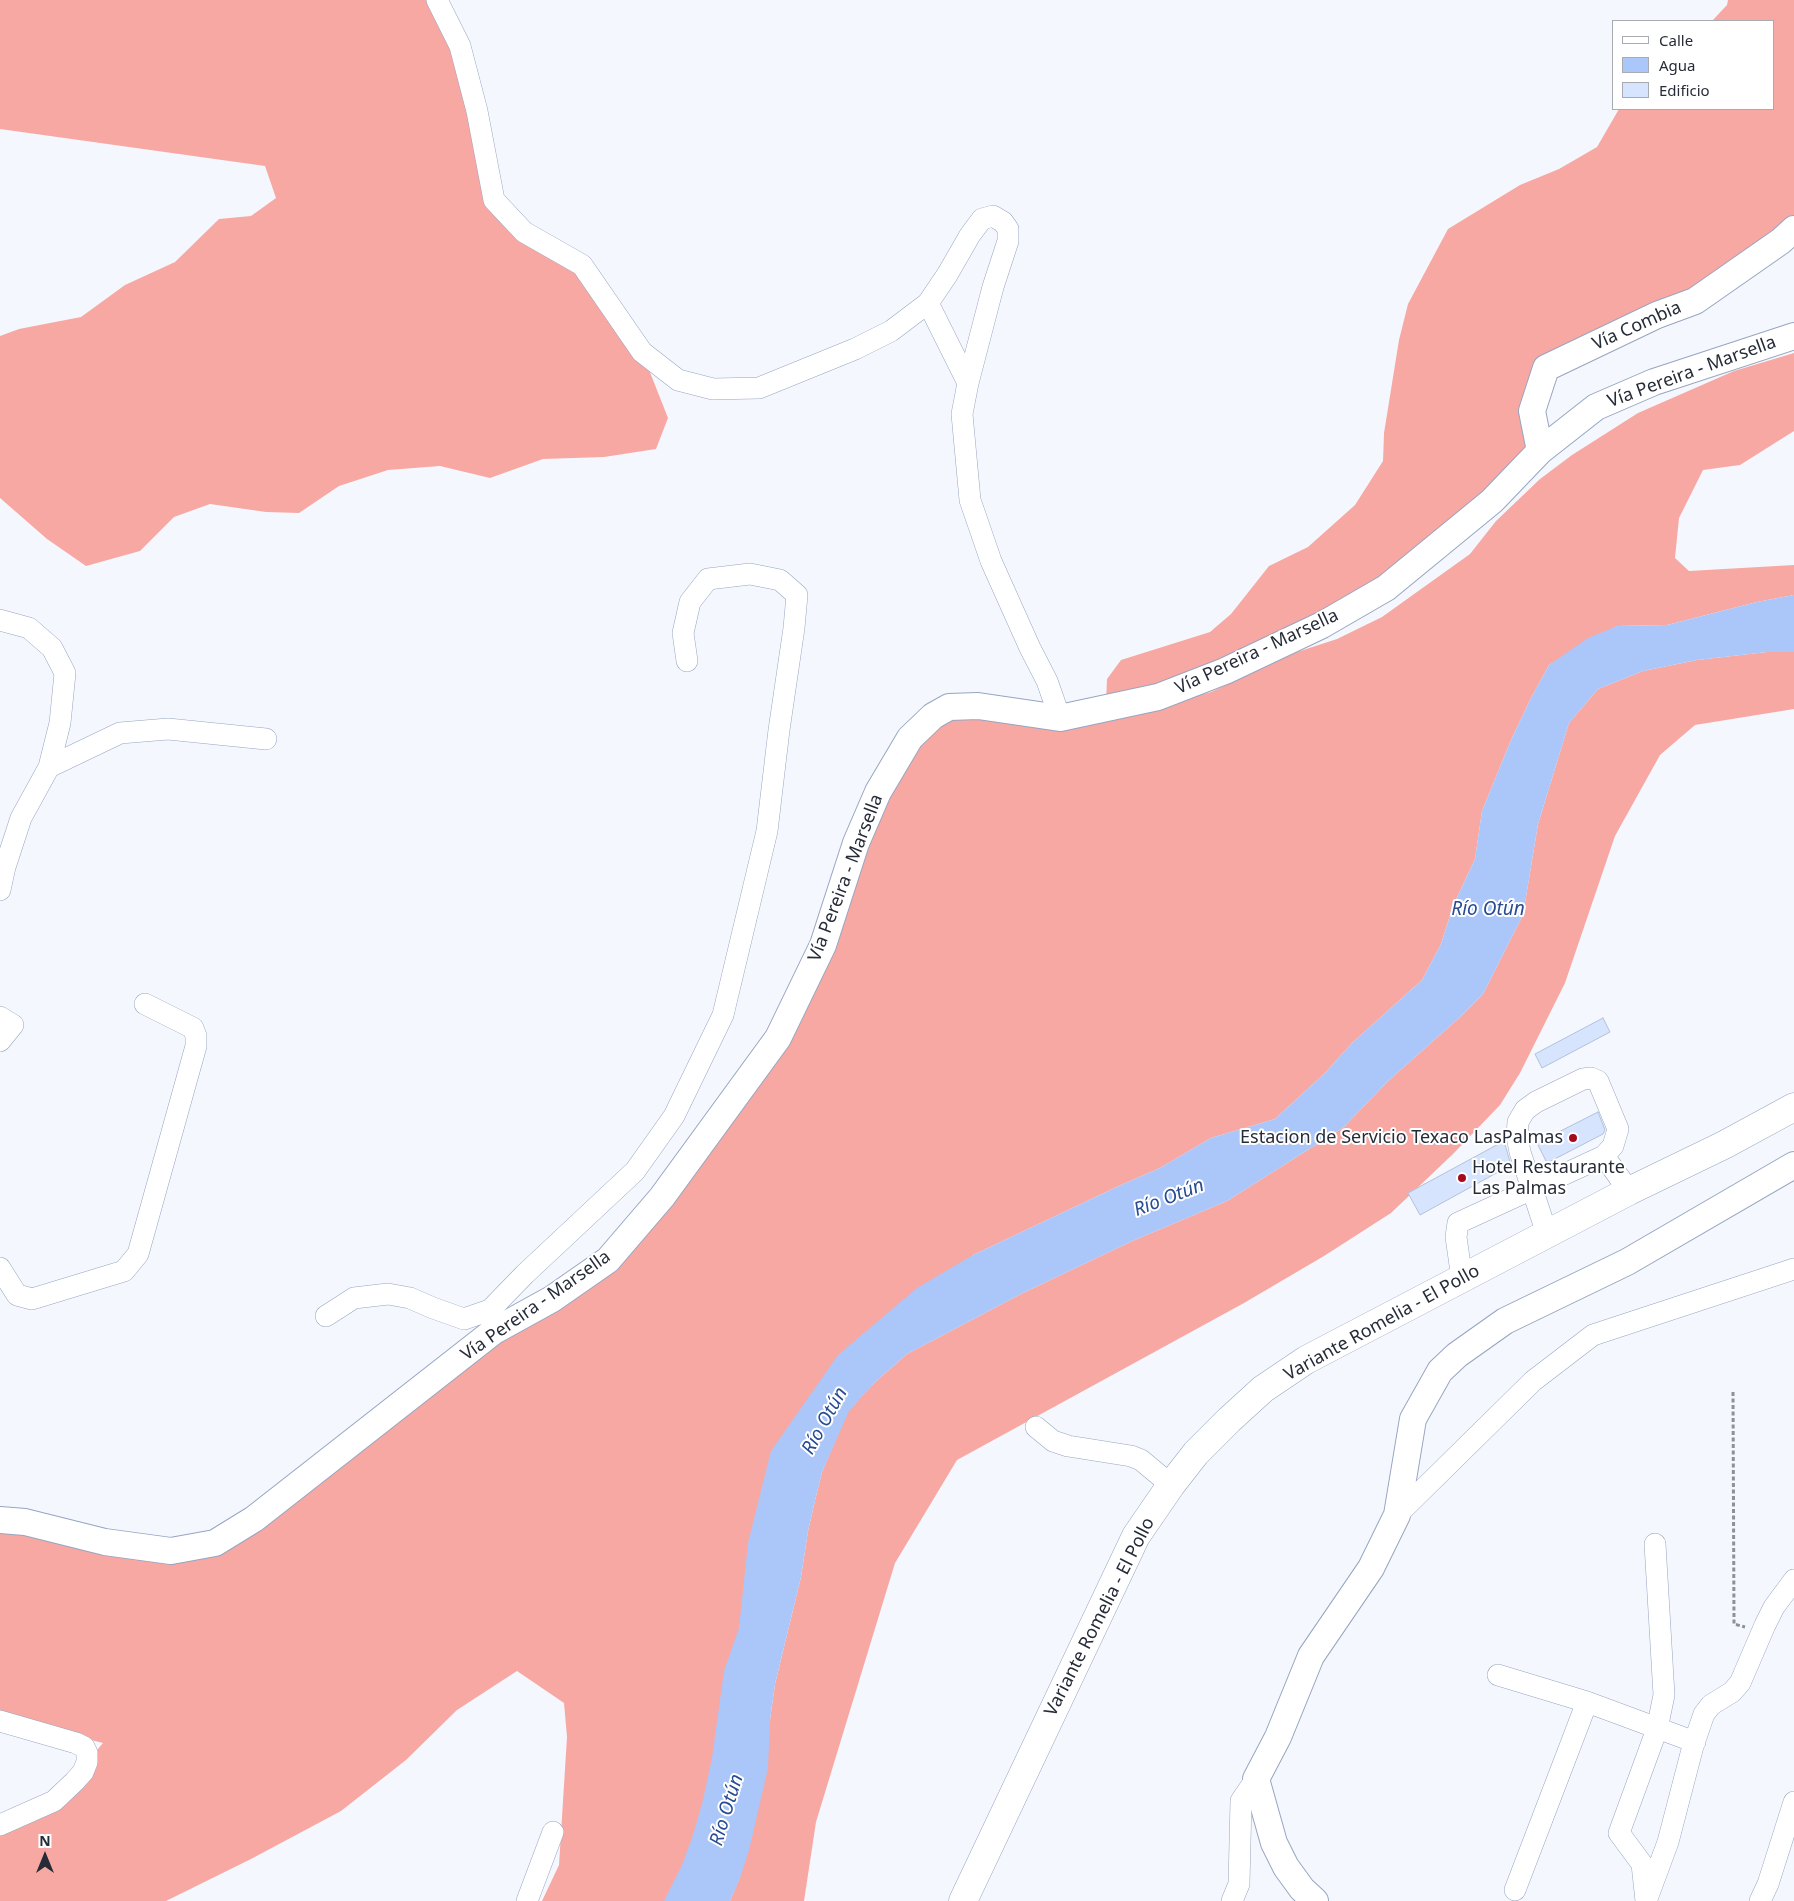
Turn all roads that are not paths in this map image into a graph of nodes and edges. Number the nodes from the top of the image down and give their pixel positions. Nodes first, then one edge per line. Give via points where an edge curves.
1 (437, 0) edge
2 (1794, 229) edge
3 (928, 303) junction
4 (1794, 336) edge
5 (968, 383) junction
6 (1540, 451) junction
7 (0, 620) edge
8 (687, 661) dead end
9 (1060, 718) junction
10 (266, 739) dead end
11 (48, 767) junction
12 (0, 890) edge
13 (145, 1004) dead end
14 (0, 1017) edge
15 (0, 1041) edge
16 (1794, 1107) edge
17 (1604, 1156) junction
18 (1794, 1165) edge
19 (1533, 1189) junction
20 (1628, 1191) junction
21 (1547, 1234) junction
22 (0, 1268) edge
23 (1794, 1269) edge
24 (1462, 1279) junction
25 (326, 1316) dead end
26 (492, 1320) junction
27 (1036, 1427) dead end
28 (1171, 1485) junction
29 (1397, 1515) junction
30 (0, 1520) edge
31 (1655, 1544) dead end
32 (1794, 1580) edge
33 (1498, 1675) dead end
34 (1587, 1702) junction
35 (0, 1721) edge
36 (1658, 1728) junction
37 (1694, 1742) junction
38 (1256, 1779) junction
39 (1794, 1802) edge
40 (0, 1825) edge
41 (553, 1832) dead end
42 (1515, 1890) dead end
43 (527, 1901) edge
44 (964, 1901) edge
45 (1232, 1901) edge
46 (1315, 1901) edge
47 (1646, 1901) edge
48 (1760, 1901) edge

1 - 3 street via 460,46 477,110 494,200 524,232 582,265 642,352 678,380 713,389 759,388 891,331
2 - 6 main road, Vía Combia via 1694,301 1546,368 1532,411
3 - 5 street
3 - 5 street via 982,219 992,216 1003,222 1008,230 1008,241 992,287
4 - 6 main road, Vía Pereira - Marsella via 1654,382 1596,407
5 - 9 street via 962,414 970,500 991,561 1047,681
6 - 9 main road, Vía Pereira - Marsella via 1492,501 1420,562 1386,588 1322,625 1225,671 1158,697
7 - 11 street via 29,628 52,648 65,672 60,723
8 - 26 street via 683,633 690,602 708,579 750,574 780,580 797,595 767,831 723,1015 674,1116 636,1171 525,1274
9 - 26 main road, Vía Pereira - Marsella via 978,706 949,707 933,716 910,738 878,792 856,843 823,945 778,1038 662,1197 608,1260 552,1299
10 - 11 street via 168,729 120,733
11 - 12 street via 21,818
13 - 22 street via 193,1028 196,1046 138,1254 124,1270 32,1299 17,1294
14 - 15 street via 13,1024
16 - 20 highway, Variante Romelia - El Pollo
17 - 19 street
17 - 19 street via 1613,1146 1618,1129 1598,1081 1583,1079 1536,1102 1525,1110 1518,1122 1520,1152
17 - 20 street
18 - 29 main road via 1627,1262 1505,1321 1457,1355 1440,1371 1413,1419
19 - 21 street
19 - 24 street via 1458,1223 1456,1237
20 - 21 highway, Variante Romelia - El Pollo
21 - 24 highway, Variante Romelia - El Pollo
23 - 29 street via 1593,1335 1533,1381
24 - 28 highway, Variante Romelia - El Pollo via 1306,1360 1263,1390 1196,1453
25 - 26 street via 354,1298 380,1294 410,1298 464,1319
26 - 30 main road, Vía Pereira - Marsella via 254,1519 215,1543 172,1551 105,1542 25,1522
27 - 28 street via 1053,1441 1068,1446 1141,1460
28 - 44 highway, Variante Romelia - El Pollo via 1132,1544
29 - 38 main road via 1371,1568 1311,1656 1278,1737
31 - 36 street via 1664,1695
32 - 37 street via 1774,1608 1740,1684 1711,1705 1704,1714
33 - 34 street
34 - 36 street
34 - 42 street
35 - 40 street via 76,1743 87,1754 83,1772 54,1801
36 - 37 street
36 - 47 street via 1619,1833 1642,1864
37 - 47 street via 1668,1842
38 - 45 street via 1241,1801 1239,1884
38 - 46 main road via 1274,1843 1302,1889
39 - 48 street
41 - 43 street

